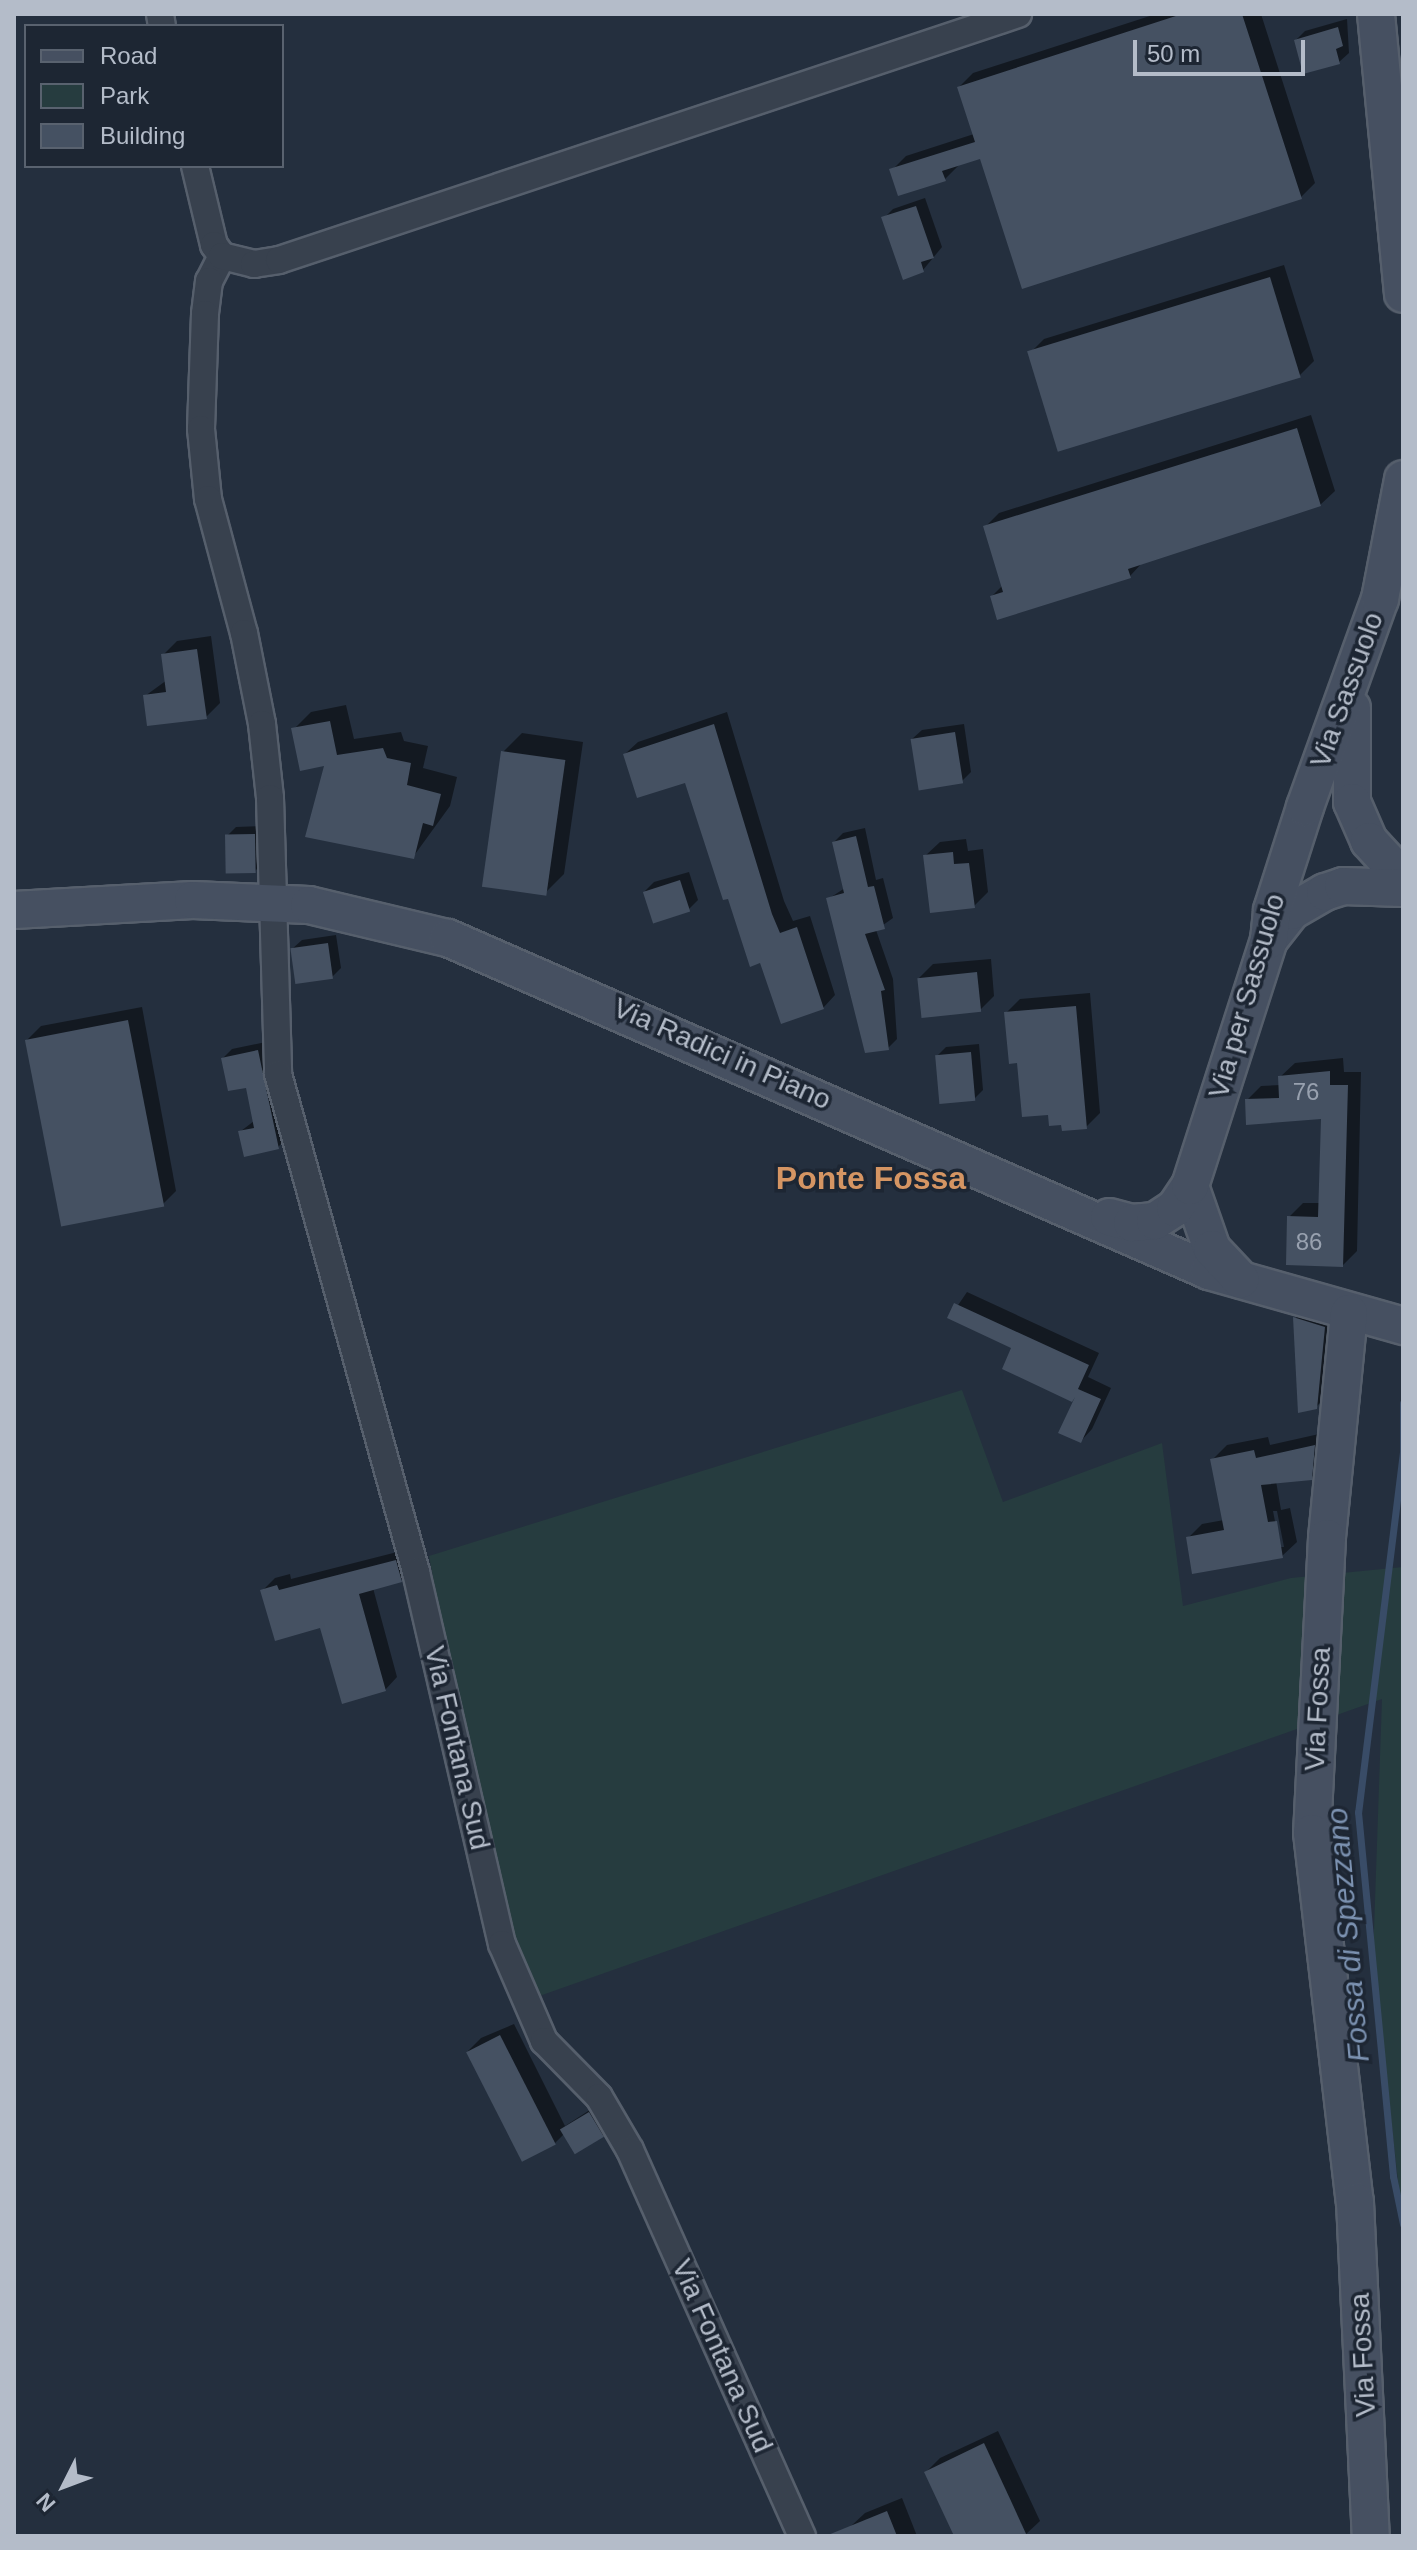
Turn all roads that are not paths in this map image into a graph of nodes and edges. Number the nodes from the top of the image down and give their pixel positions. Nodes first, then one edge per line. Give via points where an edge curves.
1 (1018, 14) edge
2 (1376, 14) edge
3 (195, 168) edge
4 (222, 256) junction
5 (1403, 294) edge
6 (1403, 479) edge
7 (1355, 674) junction
8 (1305, 807) joint
9 (1399, 881) edge
10 (271, 903) junction
11 (14, 910) edge
12 (1269, 940) junction
13 (1190, 1186) junction
14 (1073, 1208) junction
15 (1241, 1280) junction
16 (1349, 1313) junction
17 (1394, 1324) edge
18 (802, 2536) edge
19 (1371, 2536) edge

1 - 4 street via 279,260 254,264
2 - 5 street
3 - 4 street via 214,245
4 - 10 street, Via Fontana Sud via 207,292 201,429 208,499 262,724 270,798
6 - 7 street, Via Sassuolo via 1380,599
7 - 8 street, Via Sassuolo
7 - 9 street via 1348,742 1352,802 1369,841
8 - 12 street, Via per Sassuolo via 1272,910
9 - 12 street via 1325,892 1292,911
10 - 11 street, Via Radici in Piano via 193,900
10 - 14 street, Via Radici in Piano via 309,905 448,938
10 - 18 street, Via Fontana Sud via 278,1074 416,1572 502,1944 544,2041 599,2097 630,2150
12 - 13 street, Via per Sassuolo
13 - 14 street via 1175,1208 1155,1221 1132,1223
13 - 15 street via 1212,1249
14 - 15 street, Via Radici in Piano
15 - 16 street, Via Radici in Piano
16 - 17 street, Via Radici in Piano
16 - 19 street, Via Fossa via 1327,1538 1312,1833 1355,2202

